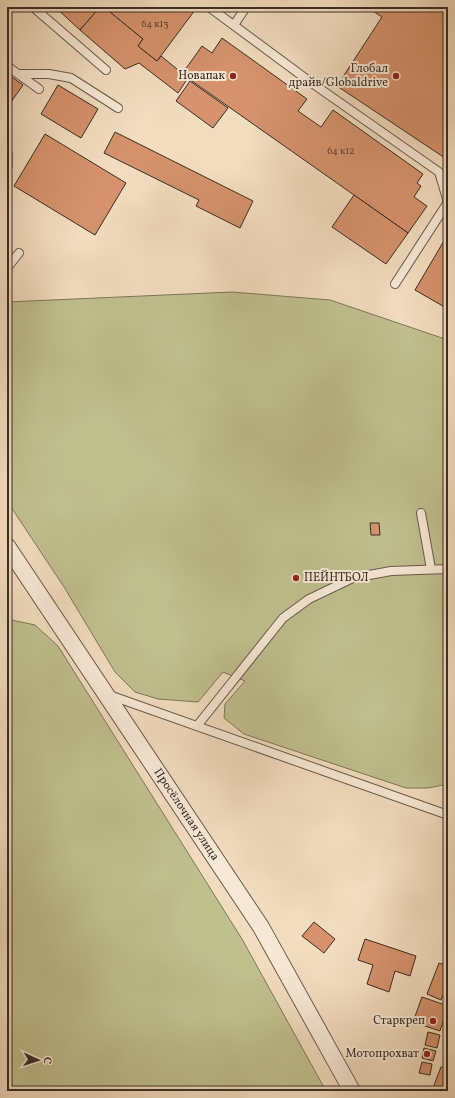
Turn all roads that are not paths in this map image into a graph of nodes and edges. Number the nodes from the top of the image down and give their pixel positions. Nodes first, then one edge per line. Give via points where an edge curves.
1 (33, 7) edge
2 (209, 7) edge
3 (246, 7) edge
4 (234, 25) junction
5 (7, 66) edge
6 (106, 70) dead end
7 (20, 74) junction
8 (39, 89) dead end
9 (118, 108) dead end
10 (448, 202) edge
11 (19, 253) dead end
12 (7, 268) edge
13 (395, 284) dead end
14 (421, 513) dead end
15 (7, 546) edge
16 (431, 569) junction
17 (448, 569) edge
18 (106, 694) junction
19 (197, 726) junction
20 (448, 815) edge
21 (352, 1091) edge

1 - 6 lane
2 - 4 lane
3 - 4 lane
4 - 10 lane via 439,172
5 - 7 lane
7 - 8 lane
7 - 9 lane via 49,74 71,78
10 - 13 lane
11 - 12 lane
14 - 16 lane
15 - 18 street, Просёлочная улица
16 - 17 lane
16 - 19 lane via 353,578 309,599 283,618
18 - 19 lane
18 - 21 street, Просёлочная улица via 261,927
19 - 20 lane

